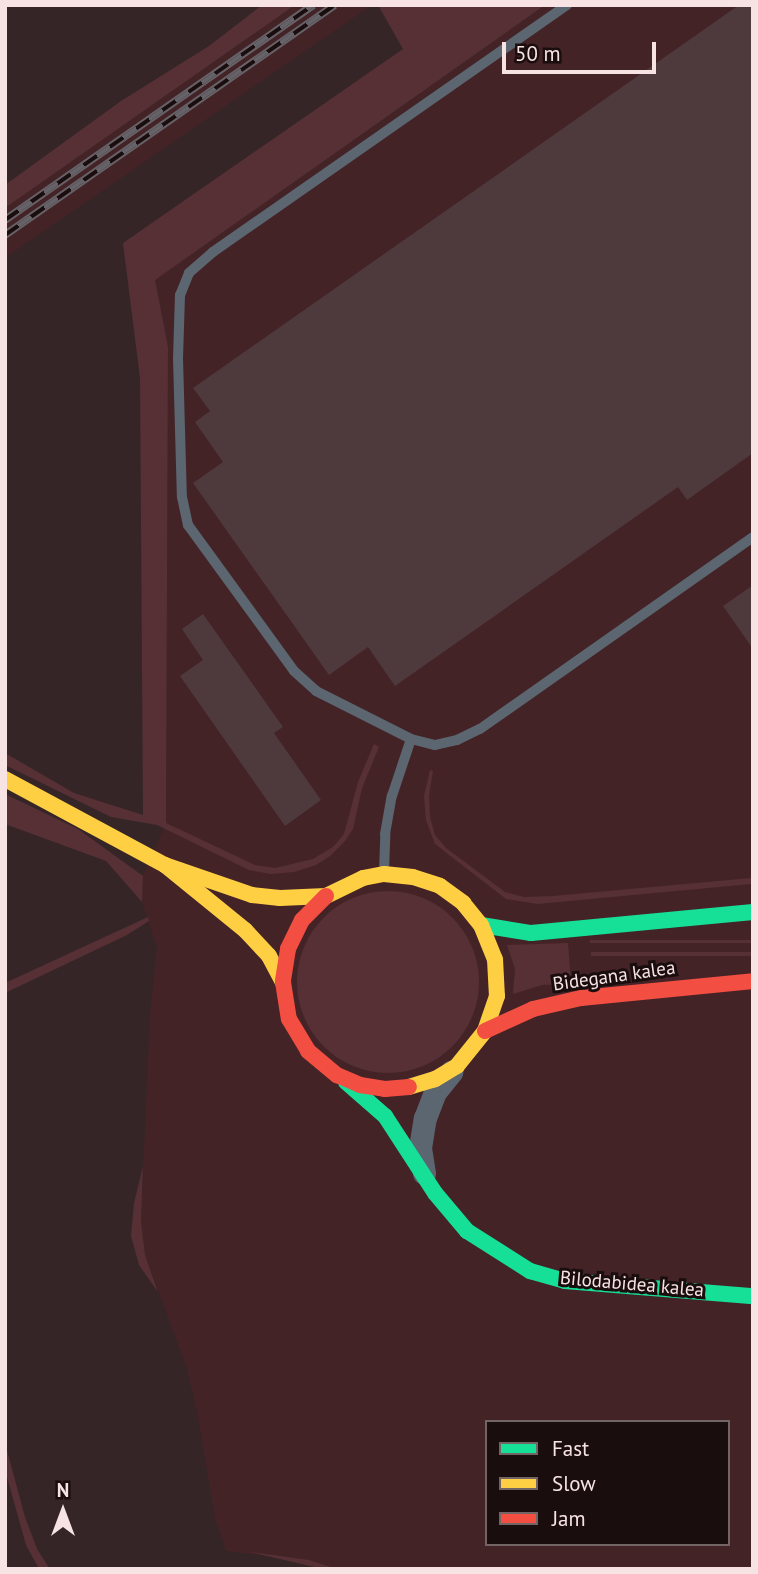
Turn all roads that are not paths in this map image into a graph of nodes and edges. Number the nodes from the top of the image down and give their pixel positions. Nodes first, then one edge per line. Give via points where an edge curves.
1 (567, 5) edge
2 (753, 537) edge
3 (411, 739) junction
4 (5, 779) edge
5 (165, 865) junction
6 (384, 874) junction
7 (326, 896) junction
8 (753, 912) edge
9 (481, 925) junction
10 (753, 981) edge
11 (283, 982) junction
12 (485, 1031) junction
13 (457, 1066) junction
14 (337, 1074) junction
15 (424, 1176) junction
16 (753, 1296) edge

1 - 3 lane via 214,252 189,273 180,295 181,497 188,525 294,670 316,691
2 - 3 lane via 480,729 435,745
3 - 6 lane via 392,796
4 - 5 street
5 - 7 street via 252,895
5 - 11 street via 245,930 269,956
6 - 7 street via 363,878
6 - 9 street via 440,886 463,903
7 - 11 street via 302,920 288,949
8 - 9 street via 531,933
9 - 12 street via 495,959 497,996
10 - 12 street, Bidegana kalea via 581,998 533,1009
11 - 14 street via 289,1019 308,1051
12 - 13 street
13 - 14 street via 411,1087 386,1089
13 - 15 street, Bilodabidea kalea via 435,1092 425,1118 420,1149
14 - 15 street, Bilodabidea kalea via 385,1116
15 - 16 street, Bilodabidea kalea via 467,1231 530,1270 565,1281

